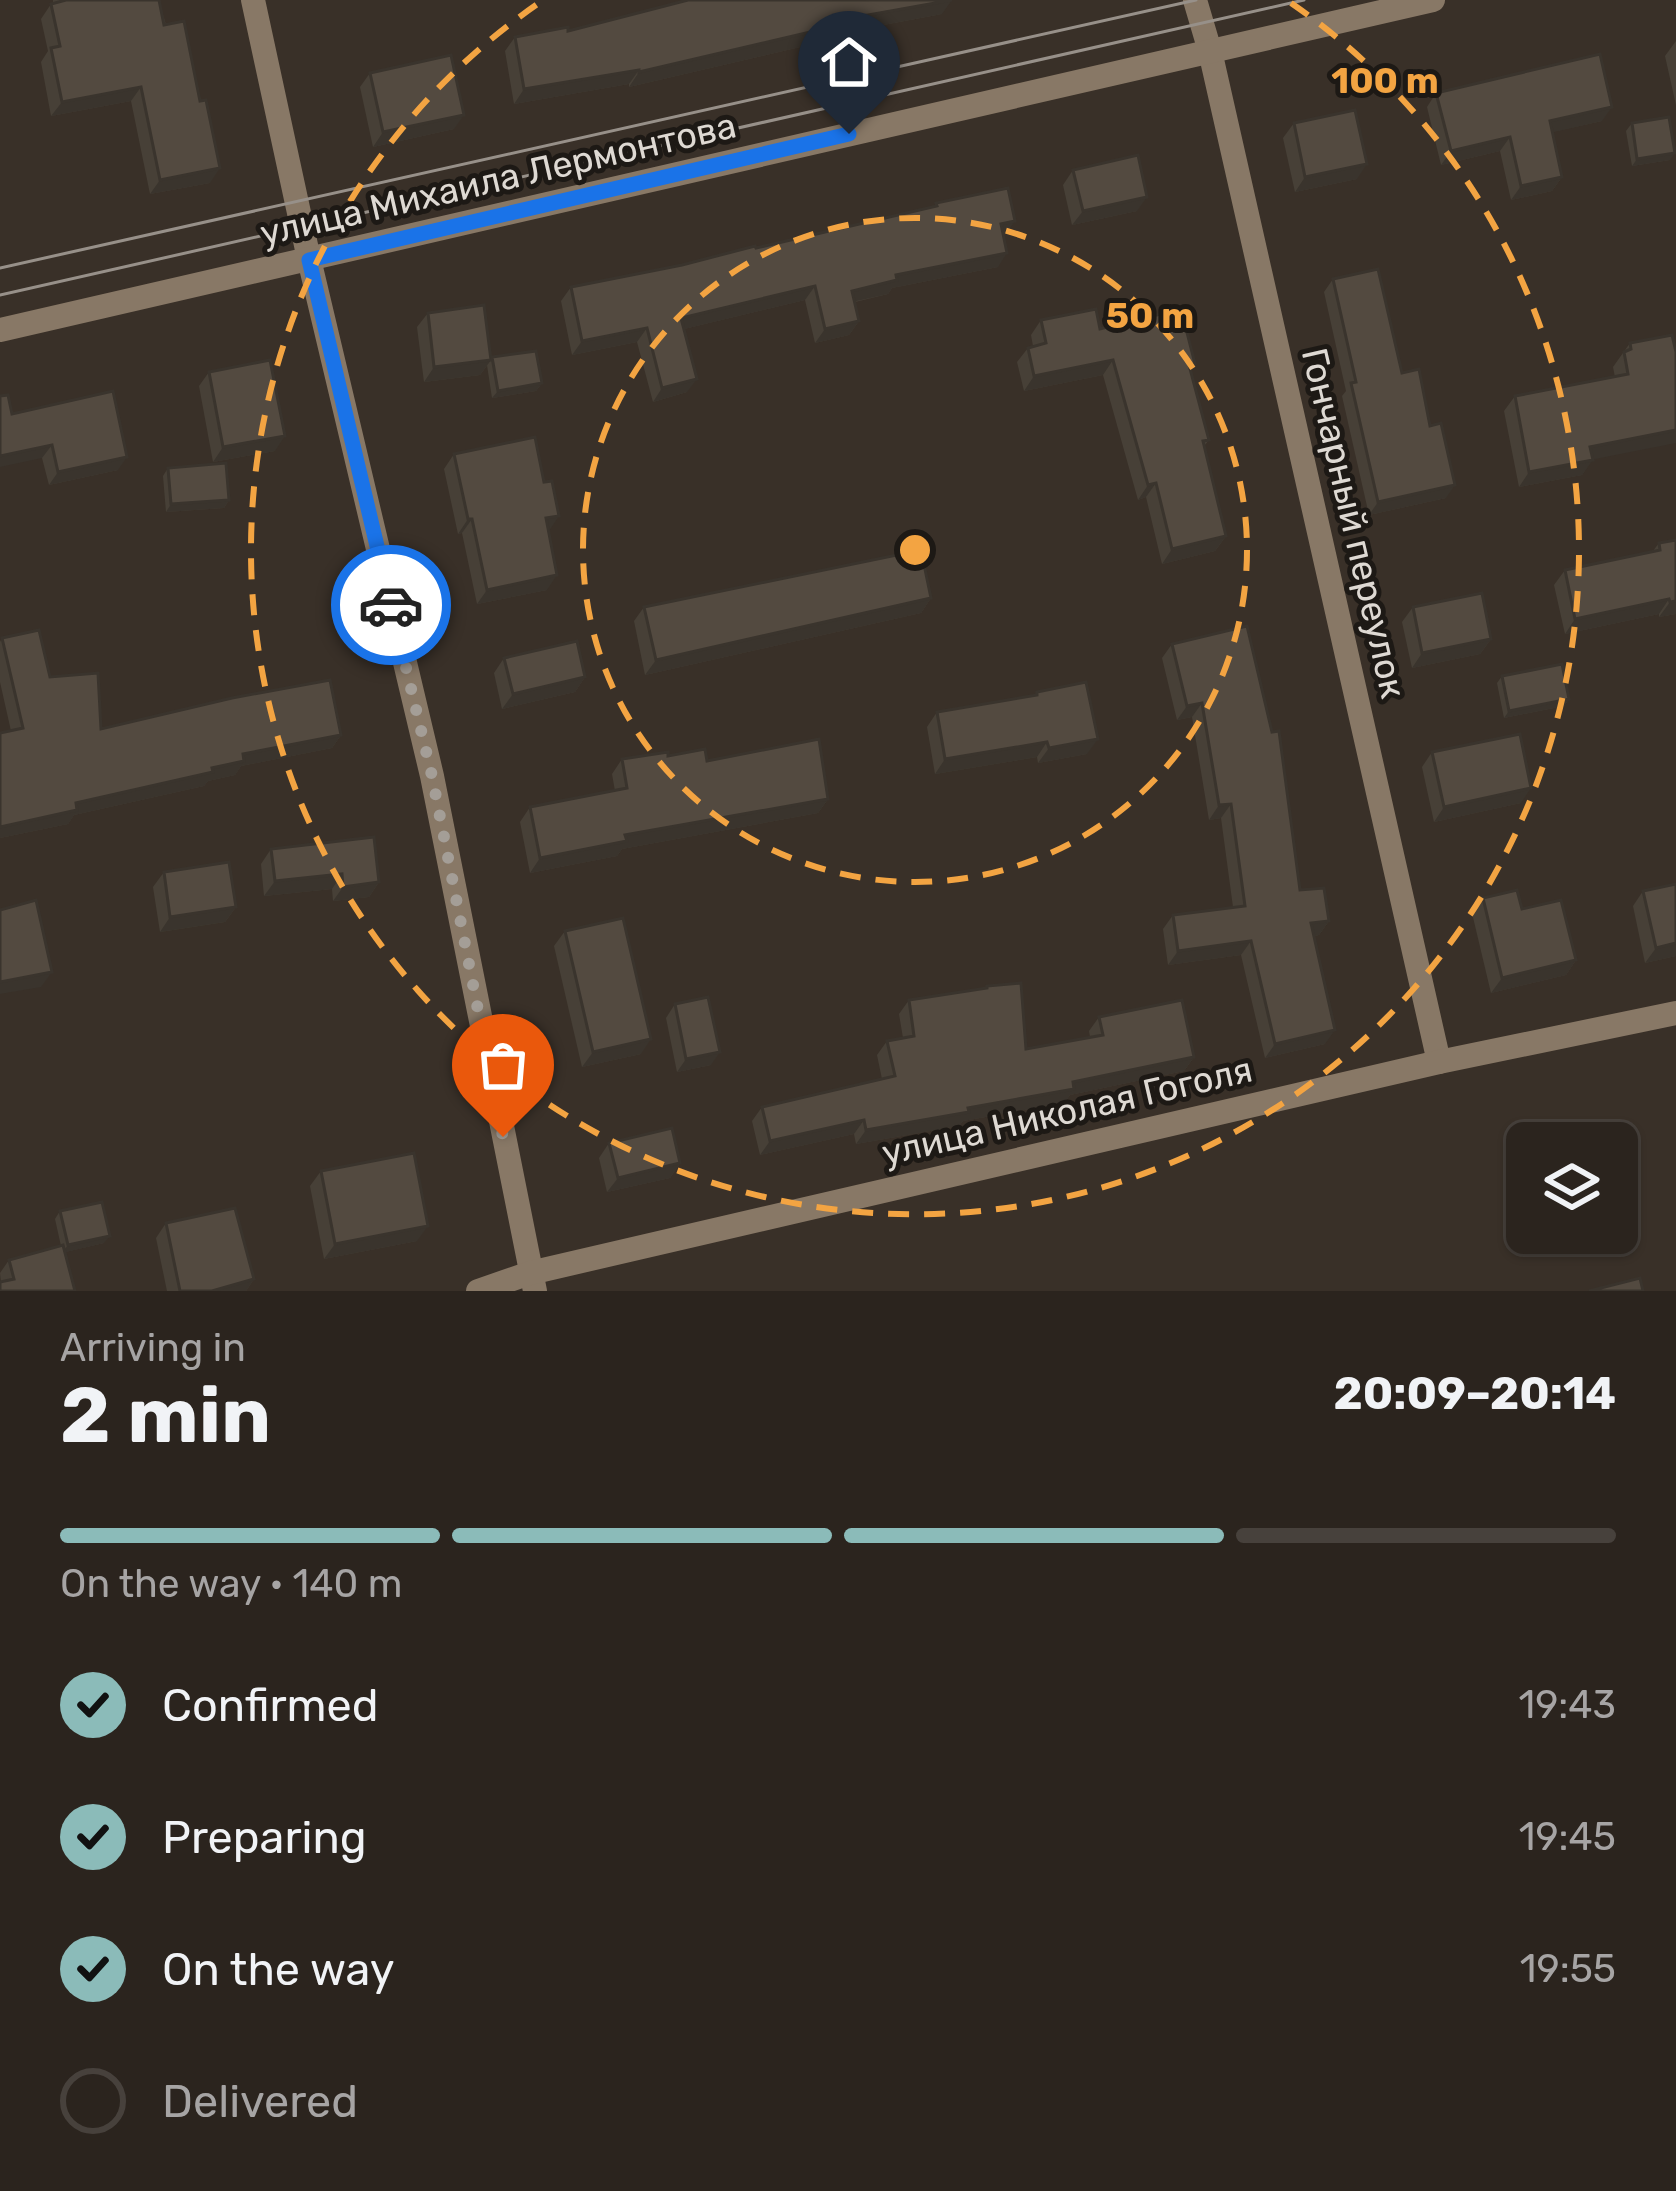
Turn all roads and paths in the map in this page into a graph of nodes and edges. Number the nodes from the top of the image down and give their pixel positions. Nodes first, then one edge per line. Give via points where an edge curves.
1 (253, 0) edge
2 (1195, 0) edge
3 (1433, 0) edge
4 (1210, 51) junction
5 (309, 260) junction
6 (0, 330) edge
7 (1676, 1013) edge
8 (1439, 1062) junction
9 (532, 1282) edge
10 (478, 1291) edge

1 - 5 street
2 - 4 street, Гончарный переулок
3 - 4 street, улица Михаила Лермонтова
4 - 5 street, улица Михаила Лермонтова
4 - 8 street, Гончарный переулок
5 - 6 street, улица Михаила Лермонтова
5 - 9 street via 432,776
7 - 8 street, улица Николая Гоголя
8 - 9 street, улица Николая Гоголя
9 - 10 street, улица Николая Гоголя

